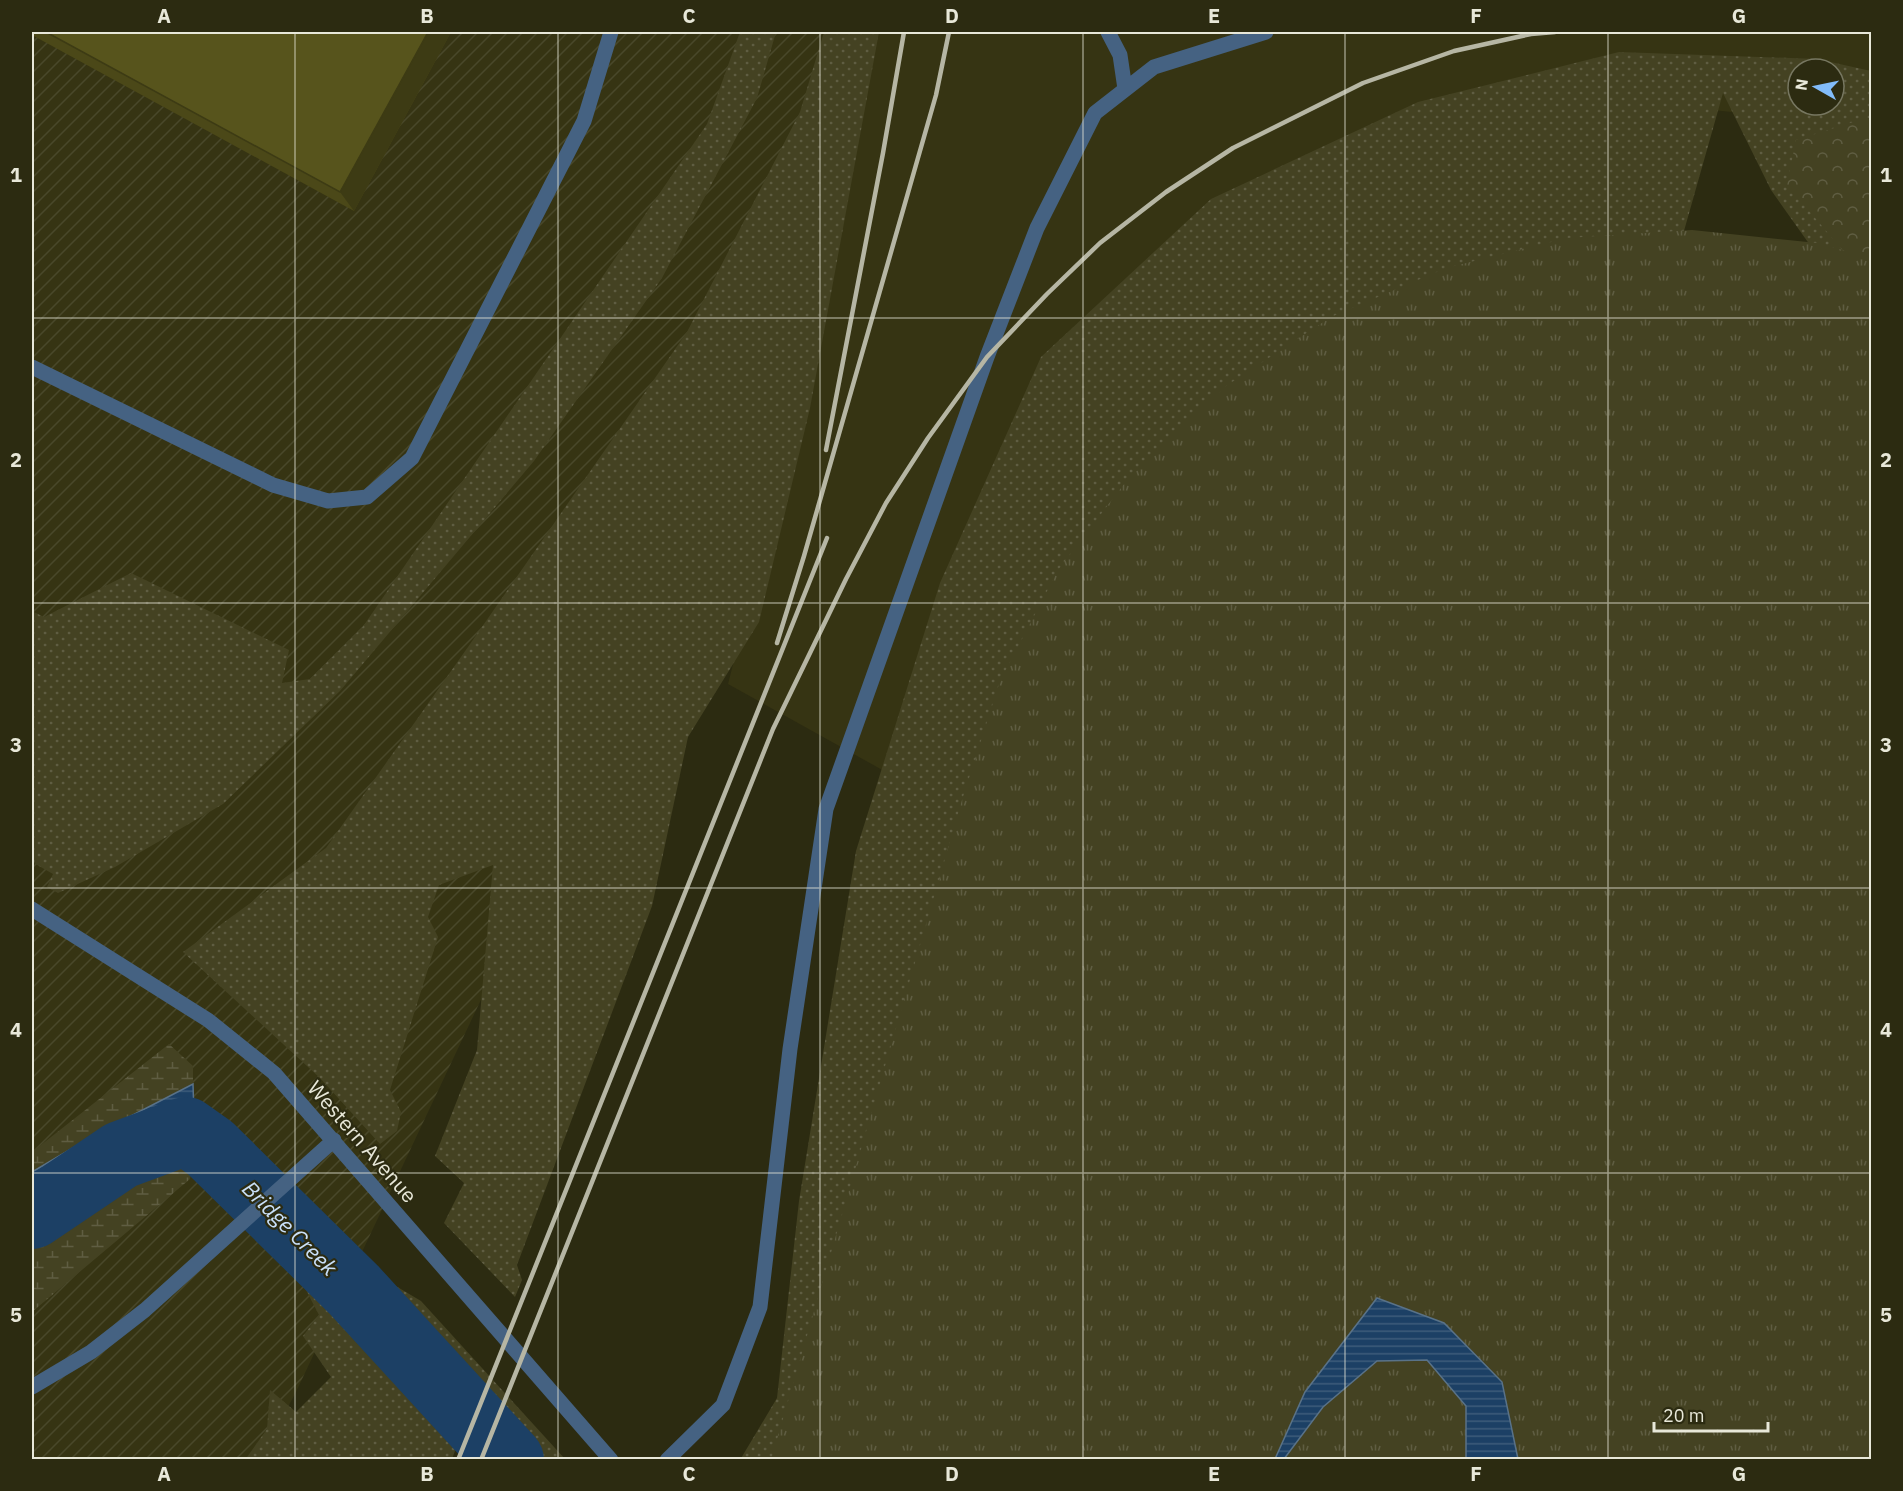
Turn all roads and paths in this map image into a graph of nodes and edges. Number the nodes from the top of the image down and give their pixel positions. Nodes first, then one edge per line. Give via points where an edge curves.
1 (611, 32) edge
2 (1108, 32) edge
3 (1266, 32) edge
4 (1125, 89) junction
5 (32, 367) edge
6 (32, 909) edge
7 (334, 1140) junction
8 (32, 1387) edge
9 (611, 1460) edge
10 (667, 1460) edge

1 - 5 street via 584,121 412,458 367,496 328,501 273,485
2 - 4 street via 1120,55
3 - 4 street via 1154,67
4 - 10 street via 1095,113 1037,228 826,809 790,1049 760,1307 723,1405
6 - 7 street, Western Avenue via 208,1020 274,1073
7 - 8 street via 145,1310 91,1352
7 - 9 street, Western Avenue

